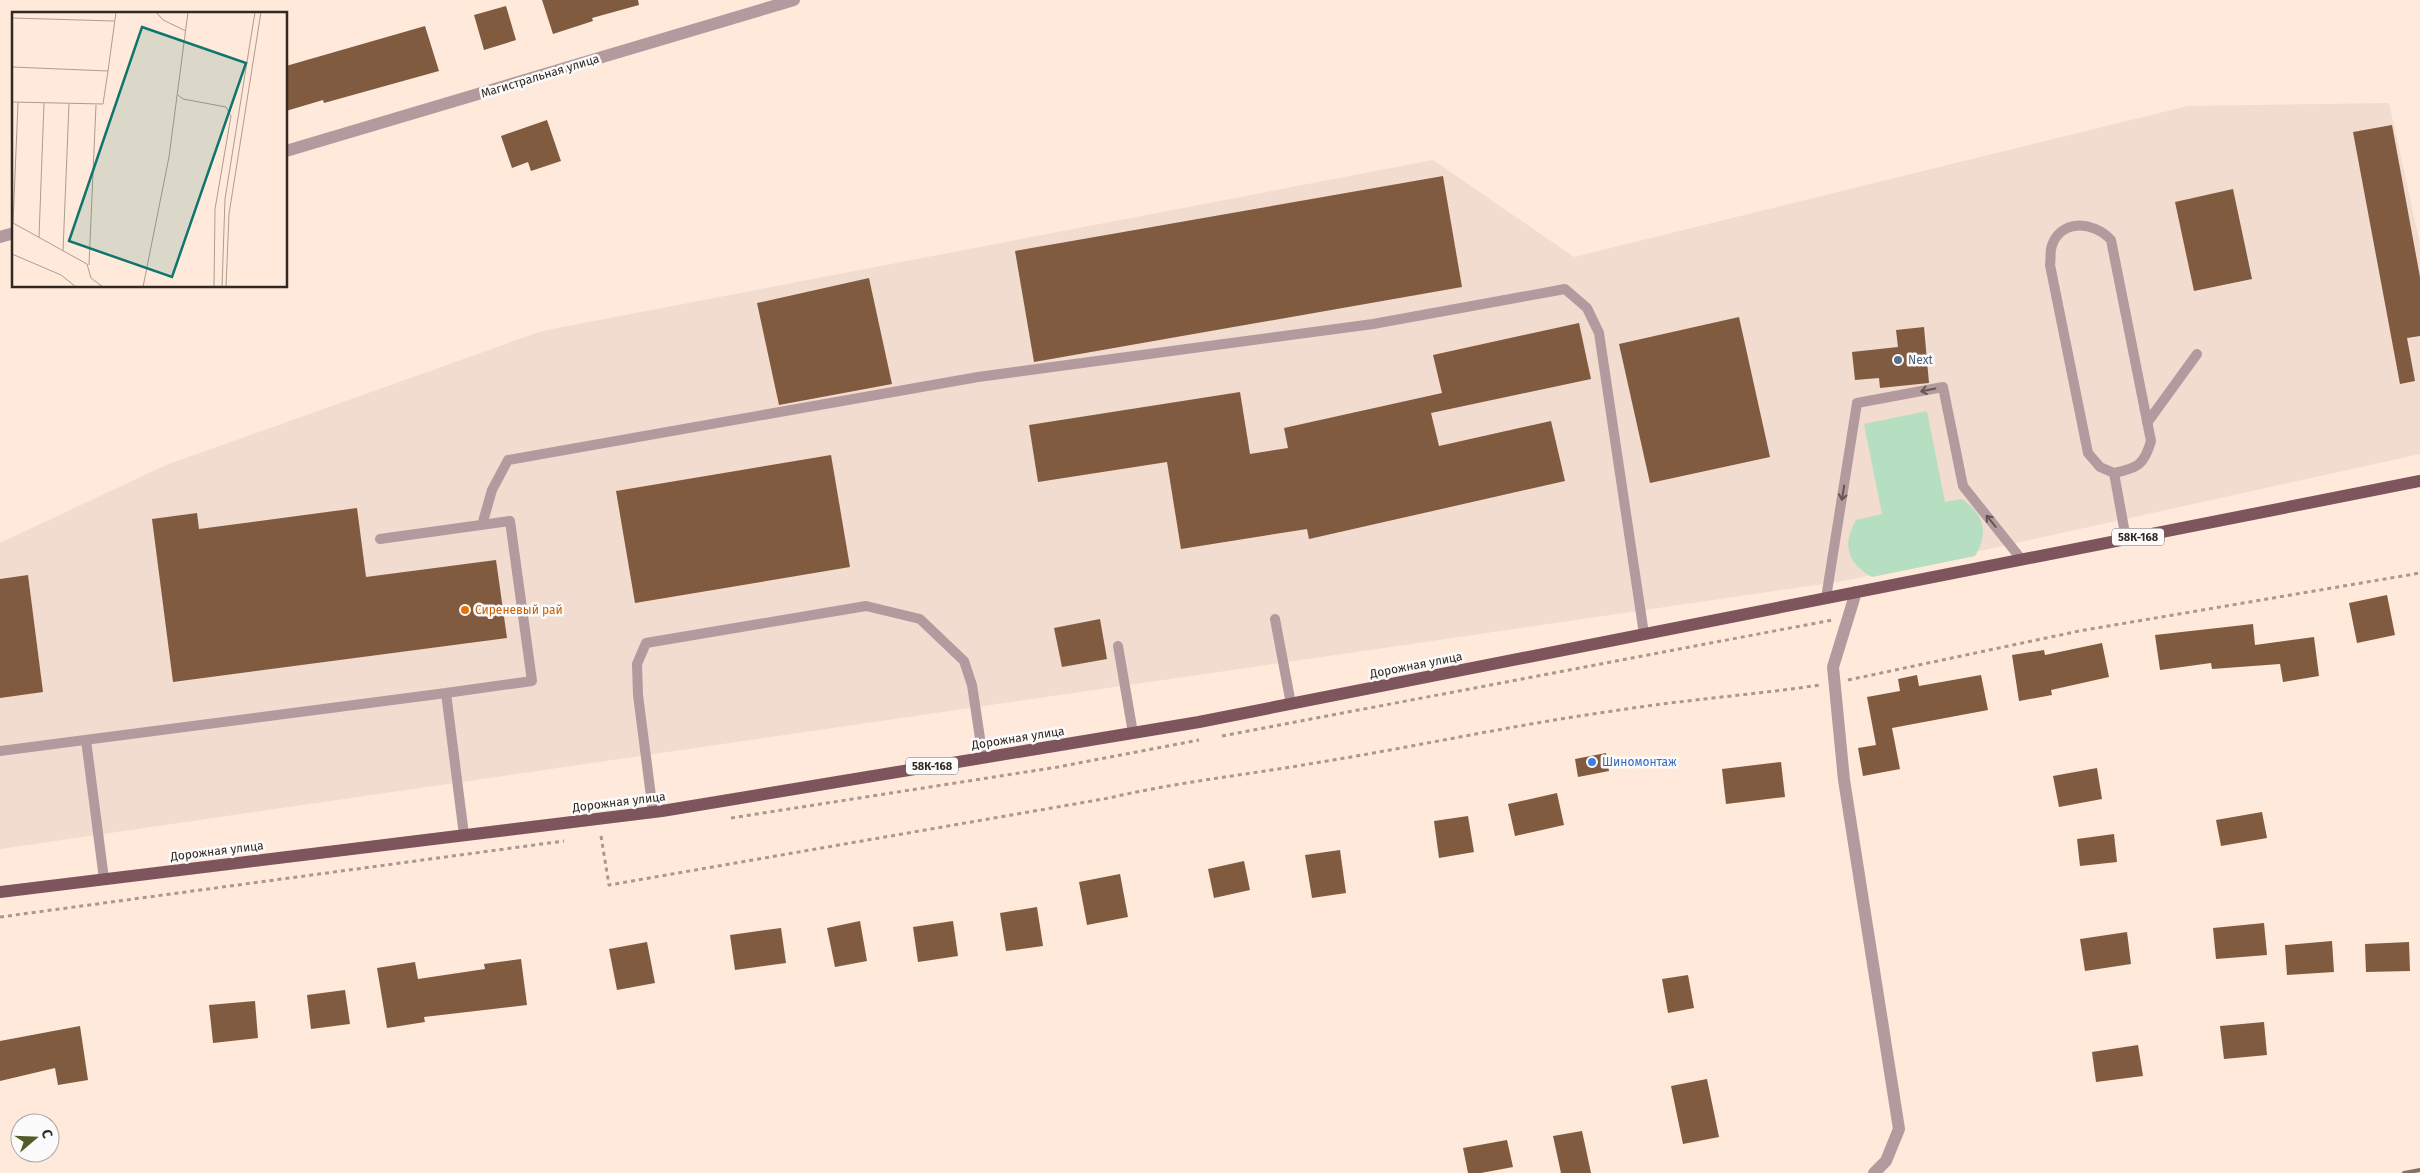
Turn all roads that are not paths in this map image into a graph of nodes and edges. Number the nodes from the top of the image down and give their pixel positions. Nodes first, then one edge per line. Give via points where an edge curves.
1 (794, 0) edge
2 (288, 150) edge
3 (2197, 354) dead end
4 (2147, 423) junction
5 (2114, 473) junction
6 (2420, 481) edge
7 (482, 525) junction
8 (380, 539) dead end
9 (2126, 539) junction
10 (2022, 560) junction
11 (1856, 592) junction
12 (1826, 598) junction
13 (1275, 619) dead end
14 (1644, 634) junction
15 (1118, 646) dead end
16 (446, 693) junction
17 (1291, 704) junction
18 (1133, 733) junction
19 (86, 740) junction
20 (0, 751) edge
21 (983, 758) junction
22 (654, 812) junction
23 (464, 835) junction
24 (104, 879) junction
25 (0, 892) edge
26 (1874, 1173) edge

1 - 2 street, Магистральная улица
3 - 4 lane
4 - 5 lane via 2151,441 2146,458 2134,469
4 - 5 lane via 2111,240 2094,226 2080,224 2062,232 2051,247 2050,265 2088,453 2100,467
5 - 9 lane
6 - 9 main road, 58К-168
7 - 8 lane
7 - 14 lane via 492,490 508,460 978,377 1373,324 1565,289 1587,308 1599,333
7 - 16 lane via 510,521 532,681
9 - 10 main road, 58К-168
10 - 11 main road, 58К-168
10 -> 12 lane via 1962,486 1943,387 1857,404
11 - 12 main road, Дорожная улица / 58К-168
11 - 26 street via 1833,667 1834,683 1844,780 1899,1129 1886,1160
12 - 14 main road, Дорожная улица / 58К-168
13 - 17 lane
14 - 17 main road, Дорожная улица / 58К-168
15 - 18 lane
16 - 19 lane
16 - 23 lane
17 - 18 main road, Дорожная улица / 58К-168
18 - 21 main road, Дорожная улица / 58К-168
19 - 20 lane
19 - 24 lane
21 - 22 main road, Дорожная улица / 58К-168
21 - 22 lane via 972,686 964,662 920,619 866,606 646,643 637,664
22 - 23 main road, Дорожная улица / 58К-168
23 - 24 main road, Дорожная улица / 58К-168
24 - 25 main road, Дорожная улица / 58К-168

